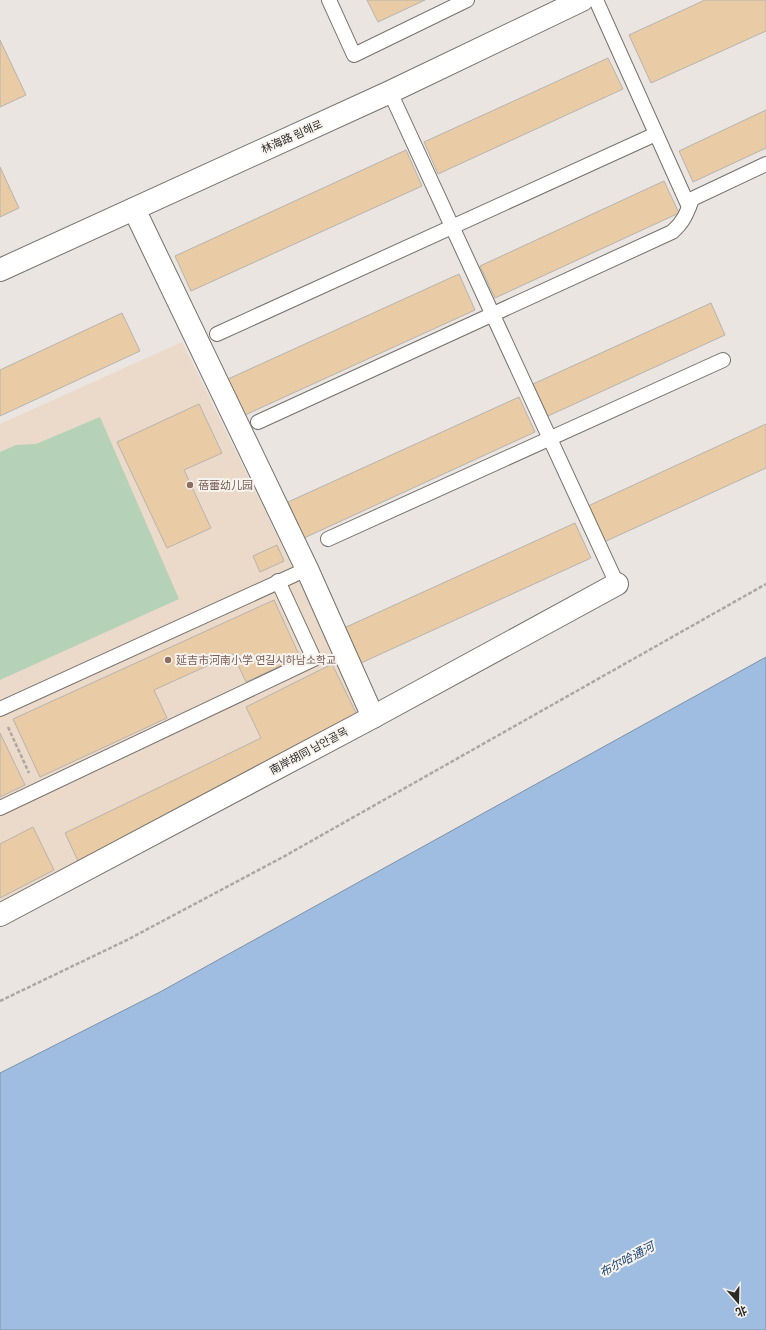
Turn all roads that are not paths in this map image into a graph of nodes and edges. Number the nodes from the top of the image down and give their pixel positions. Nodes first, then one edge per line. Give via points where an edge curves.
1 (329, 0) edge
2 (467, 0) edge
3 (582, 0) edge
4 (596, 0) edge
5 (390, 92) junction
6 (656, 134) junction
7 (766, 164) edge
8 (689, 207) junction
9 (134, 209) junction
10 (452, 227) junction
11 (0, 270) edge
12 (492, 314) junction
13 (217, 334) dead end
14 (723, 360) dead end
15 (258, 422) dead end
16 (550, 439) junction
17 (328, 539) dead end
18 (307, 569) junction
19 (278, 581) junction
20 (617, 584) joint
21 (0, 709) edge
22 (373, 717) junction
23 (0, 808) edge
24 (0, 915) edge

1 - 2 lane via 354,55
3 - 5 street, 林海路 림해로
4 - 6 lane
5 - 9 street, 林海路 림해로
5 - 10 lane
6 - 8 lane
6 - 10 lane
7 - 8 lane via 703,192 692,199
8 - 12 lane via 680,226 672,232
9 - 11 street, 林海路 림해로
9 - 18 street
10 - 12 lane
10 - 13 lane
12 - 15 lane
12 - 16 lane
14 - 16 lane
16 - 17 lane
16 - 20 lane
18 - 19 lane
18 - 22 street
19 - 21 lane
19 - 23 lane via 314,659
20 - 22 street, 南岸胡同 남안골목
22 - 24 street, 南岸胡同 남안골목

